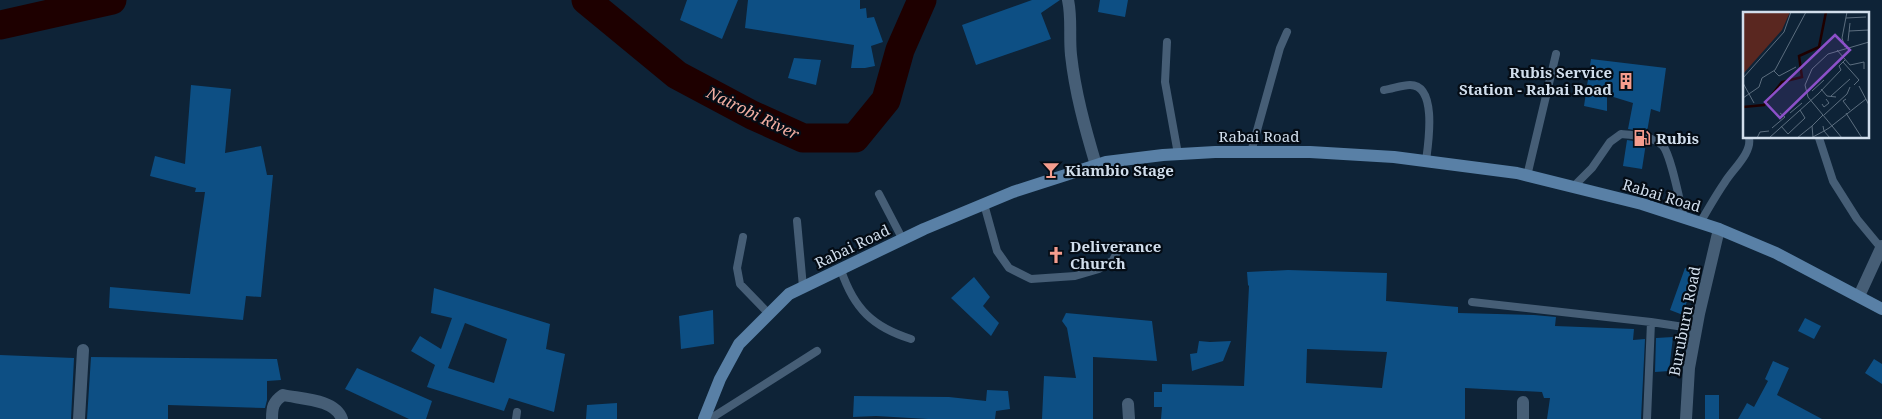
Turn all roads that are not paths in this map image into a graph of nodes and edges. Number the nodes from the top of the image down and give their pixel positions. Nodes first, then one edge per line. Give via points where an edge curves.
1 (1068, 0) edge
2 (1287, 32) dead end
3 (1167, 42) dead end
4 (1556, 54) dead end
5 (1384, 90) dead end
6 (1749, 139) edge
7 (1819, 139) edge
8 (1251, 152) junction
9 (1178, 154) junction
10 (1426, 161) junction
11 (1096, 165) junction
12 (1527, 176) junction
13 (1573, 187) junction
14 (879, 194) dead end
15 (984, 204) junction
16 (1684, 218) junction
17 (797, 221) dead end
18 (1700, 223) junction
19 (1720, 229) junction
20 (743, 237) dead end
21 (903, 240) junction
22 (1121, 246) dead end
23 (1881, 247) edge
24 (841, 270) junction
25 (804, 288) junction
26 (1859, 296) junction
27 (1472, 302) dead end
28 (1882, 309) edge
29 (769, 314) junction
30 (1651, 322) junction
31 (1697, 329) junction
32 (911, 339) dead end
33 (83, 350) dead end
34 (817, 352) dead end
35 (1523, 402) dead end
36 (1128, 404) dead end
37 (79, 419) edge
38 (272, 419) edge
39 (342, 419) edge
40 (704, 419) edge
41 (710, 419) edge
42 (1130, 419) edge
43 (1523, 419) edge
44 (1647, 419) edge
45 (1686, 419) edge

1 - 11 street via 1075,84
2 - 8 lane
3 - 9 lane via 1165,82
4 - 12 lane
5 - 10 lane via 1412,85 1420,89 1426,98 1431,128
6 - 18 lane via 1740,162
7 - 23 lane via 1837,188
8 - 9 main road, Rabai Road
8 - 10 main road, Rabai Road via 1310,152
9 - 11 main road, Rabai Road
10 - 12 main road, Rabai Road
11 - 15 main road, Rabai Road
12 - 13 main road, Rabai Road
13 - 16 main road, Rabai Road
13 - 16 lane via 1592,168 1610,142 1621,134 1650,139 1662,146 1669,159
14 - 21 lane
15 - 21 main road, Rabai Road
15 - 22 lane via 997,251 1009,268 1031,279 1075,276 1099,269 1113,260
16 - 18 main road, Rabai Road
17 - 25 lane
18 - 19 main road, Rabai Road
19 - 26 main road, Rabai Road via 1776,253
19 - 31 street, Buruburu Road
20 - 29 lane via 737,268 740,284
21 - 24 main road, Rabai Road
23 - 26 street
24 - 25 main road, Rabai Road
24 - 32 lane via 847,289 873,322
25 - 29 main road, Rabai Road via 789,294
26 - 28 main road, Rabai Road
27 - 30 lane
29 - 40 main road, Rabai Road via 739,344
30 - 31 lane
30 - 44 lane
31 - 45 street, Buruburu Road
33 - 37 street
34 - 41 lane
35 - 43 street
36 - 42 street
38 - 39 street via 272,406 283,395 333,407

